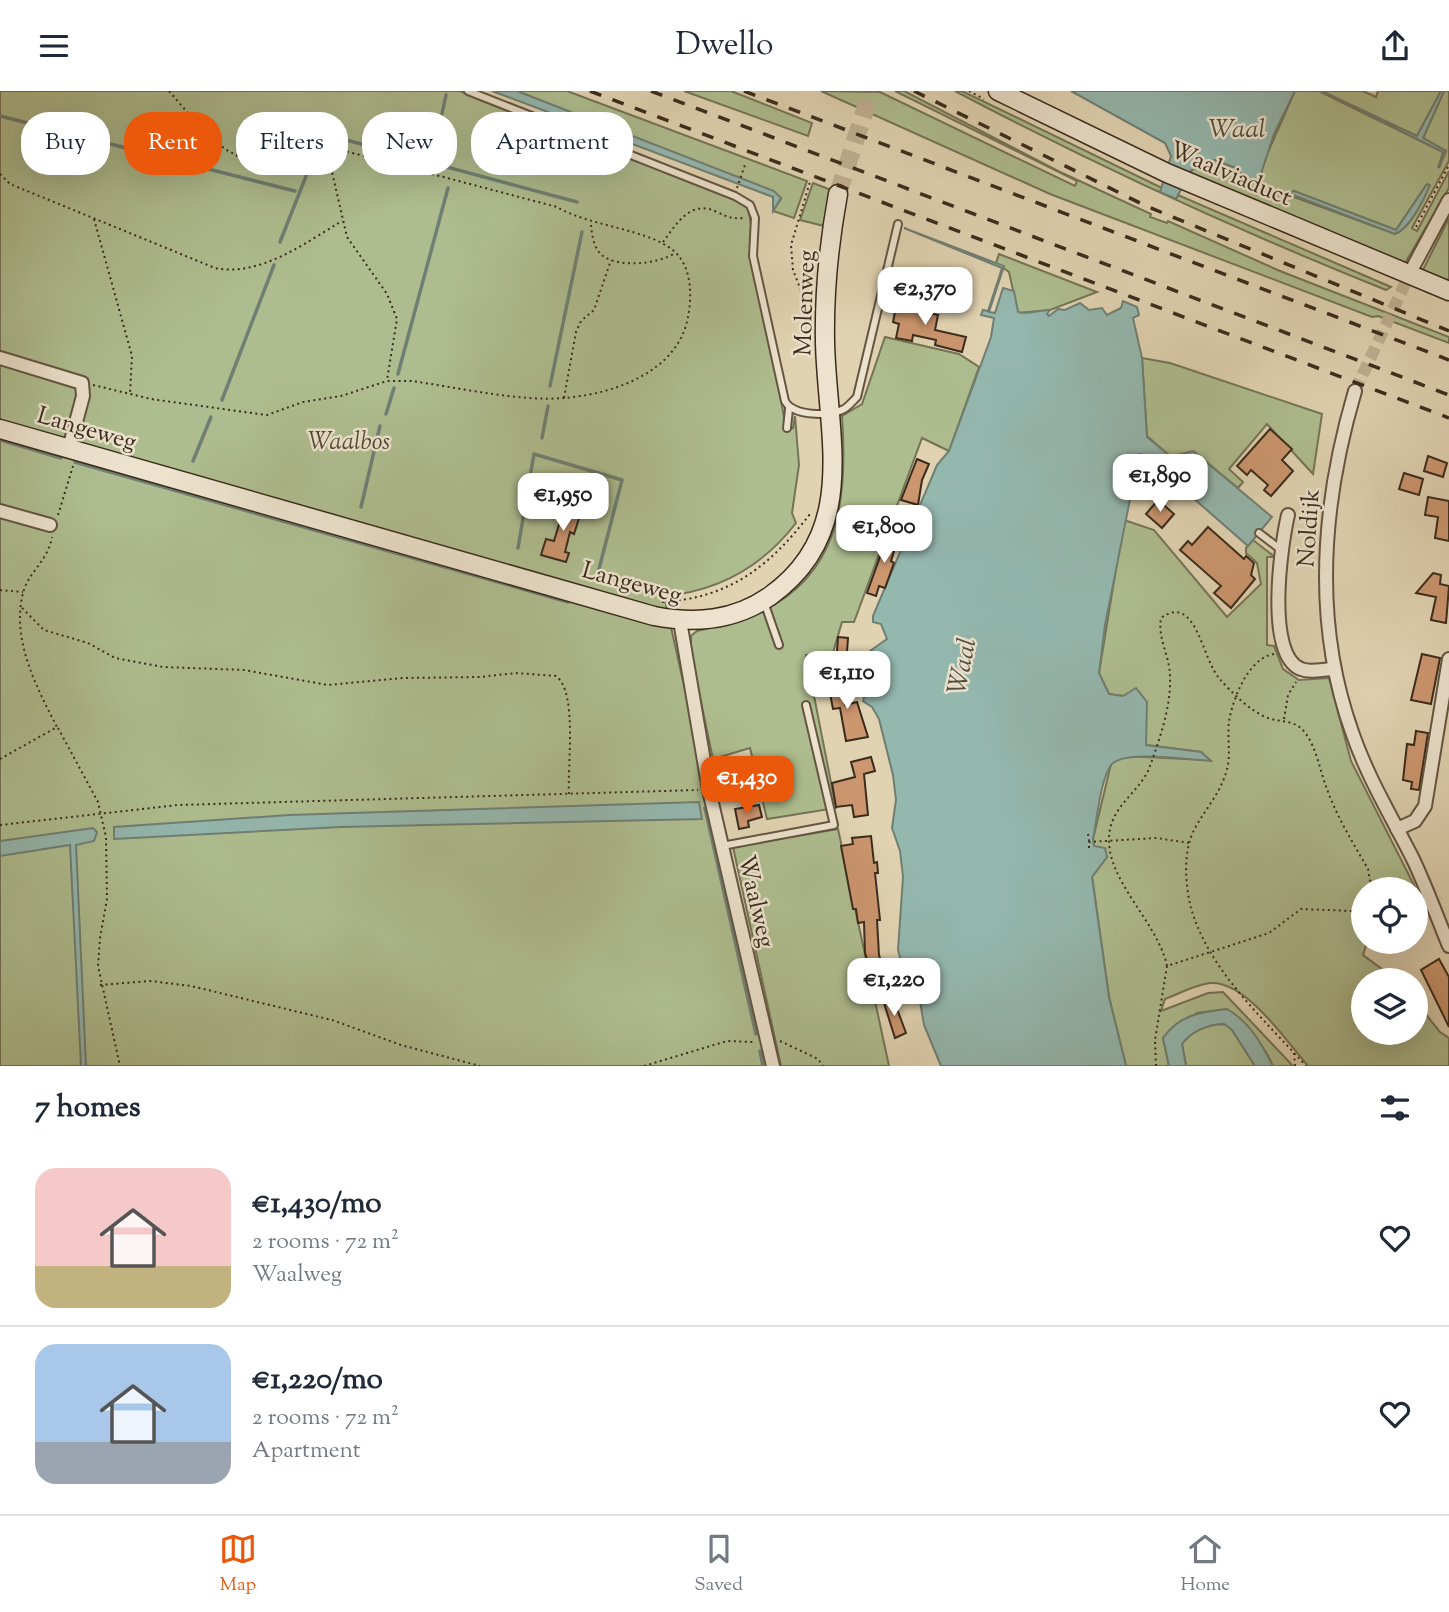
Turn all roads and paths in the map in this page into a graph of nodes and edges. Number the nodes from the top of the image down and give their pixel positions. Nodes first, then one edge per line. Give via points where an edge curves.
1 (169, 91) edge
2 (468, 91) edge
3 (998, 91) edge
4 (348, 152) edge
5 (236, 155) edge
6 (746, 162) dead end
7 (1449, 165) edge
8 (0, 174) edge
9 (332, 175) edge
10 (810, 182) dead end
11 (738, 186) dead end
12 (838, 194) tunnel mouth
13 (1449, 201) edge
14 (94, 218) junction
15 (755, 218) junction
16 (342, 221) junction
17 (591, 222) junction
18 (898, 224) dead end
19 (1416, 227) dead end
20 (662, 243) junction
21 (676, 253) junction
22 (611, 260) junction
23 (1412, 268) tunnel mouth
24 (1449, 291) edge
25 (810, 314) dead end
26 (0, 358) edge
27 (387, 381) junction
28 (82, 383) junction
29 (1355, 391) tunnel mouth
30 (130, 394) junction
31 (564, 398) junction
32 (789, 409) junction
33 (830, 413) junction
34 (787, 428) dead end
35 (0, 429) edge
36 (73, 449) junction
37 (814, 506) dead end
38 (0, 511) edge
39 (1288, 515) dead end
40 (54, 523) junction
41 (1259, 533) dead end
42 (1280, 549) junction
43 (0, 590) edge
44 (23, 592) junction
45 (764, 600) junction
46 (22, 608) junction
47 (656, 609) junction
48 (680, 621) junction
49 (779, 645) dead end
50 (1285, 653) junction
51 (1449, 659) edge
52 (1334, 669) junction
53 (1303, 670) junction
54 (1237, 697) junction
55 (806, 705) dead end
56 (1284, 720) junction
57 (57, 727) junction
58 (0, 759) edge
59 (709, 790) junction
60 (569, 794) junction
61 (101, 812) junction
62 (0, 825) edge
63 (1397, 829) junction
64 (1088, 834) dead end
65 (1108, 841) junction
66 (1089, 842) junction
67 (1190, 843) junction
68 (722, 846) junction
69 (1089, 848) dead end
70 (1369, 877) edge
71 (1351, 911) edge
72 (1449, 945) edge
73 (1212, 952) junction
74 (1167, 966) junction
75 (100, 985) junction
76 (767, 1042) junction
77 (1294, 1053) junction
78 (120, 1066) edge
79 (480, 1066) edge
80 (644, 1066) edge
81 (773, 1066) edge
82 (823, 1066) edge
83 (1156, 1066) edge
84 (1295, 1066) edge
85 (1306, 1066) edge

1 - 5 path via 206,134
2 - 15 lane via 735,195 750,205
3 - 24 main road, Waalviaduct via 1175,177
4 - 17 path via 557,207
6 - 11 path
7 - 19 path
8 - 14 path via 10,184
9 - 16 path
10 - 25 path, Molenweg via 791,245 793,270
12 - 33 main road, Molenweg via 825,293
13 - 23 street
14 - 16 path via 232,272 285,255
14 - 30 path via 132,356
15 - 20 path via 729,219 698,208 679,220
15 - 32 lane via 753,256
16 - 27 path via 354,249 387,294 397,319
17 - 20 path
17 - 22 path via 596,246
18 - 33 lane via 857,397 845,409
20 - 21 path
21 - 22 path via 657,261
21 - 31 path via 686,265 691,304 686,330 667,357 646,376
22 - 31 path via 594,310 576,332
26 - 28 street
27 - 30 path via 267,415
27 - 31 path
28 - 30 path
28 - 36 street
29 - 52 street, Noldijk via 1328,511 1325,555
32 - 33 lane
32 - 34 lane
33 - 45 main road, Langeweg via 833,468 829,514 811,556 782,588
35 - 36 main road, Langeweg
36 - 40 path
36 - 47 main road, Langeweg
37 - 47 path, Langeweg via 792,538 741,582
38 - 40 street
39 - 42 street, Noldijk
40 - 44 path via 50,552
41 - 42 lane
42 - 50 street, Noldijk via 1280,641
43 - 44 path
44 - 46 path
45 - 48 main road, Langeweg via 722,618
45 - 49 lane
46 - 57 path via 31,676
46 - 60 path via 44,630 88,643 115,658 163,667 244,670 328,685 516,673 556,676 567,697
47 - 48 main road, Langeweg
48 - 59 street, Waalweg
50 - 53 street
50 - 54 path via 1260,660
51 - 63 street via 1425,806 1415,821
52 - 53 street
52 - 63 street, Noldijk via 1352,733
53 - 56 path via 1288,695
54 - 56 path via 1267,718
54 - 65 path via 1217,677 1186,613 1178,610 1161,618 1169,695 1150,767 1119,807
54 - 67 path via 1229,721 1227,768
55 - 68 lane via 834,825
56 - 70 path via 1306,734 1327,791
57 - 58 path
57 - 61 path
59 - 60 path
59 - 68 street, Waalweg
60 - 61 path via 191,805
61 - 62 path
61 - 75 path via 108,864
63 - 72 street, Noldijk
64 - 66 path
65 - 66 path
65 - 67 path via 1156,838
65 - 74 path
66 - 69 path
67 - 73 path via 1185,862 1192,908
68 - 76 street, Waalweg
71 - 73 path via 1301,909 1269,933
73 - 74 path
73 - 77 path via 1235,987
74 - 83 path via 1155,1040
75 - 78 path
75 - 79 path via 150,981 191,986 332,1020
76 - 80 path via 727,1041
76 - 81 street, Waalweg
76 - 82 path via 792,1045
77 - 84 path
77 - 85 path

